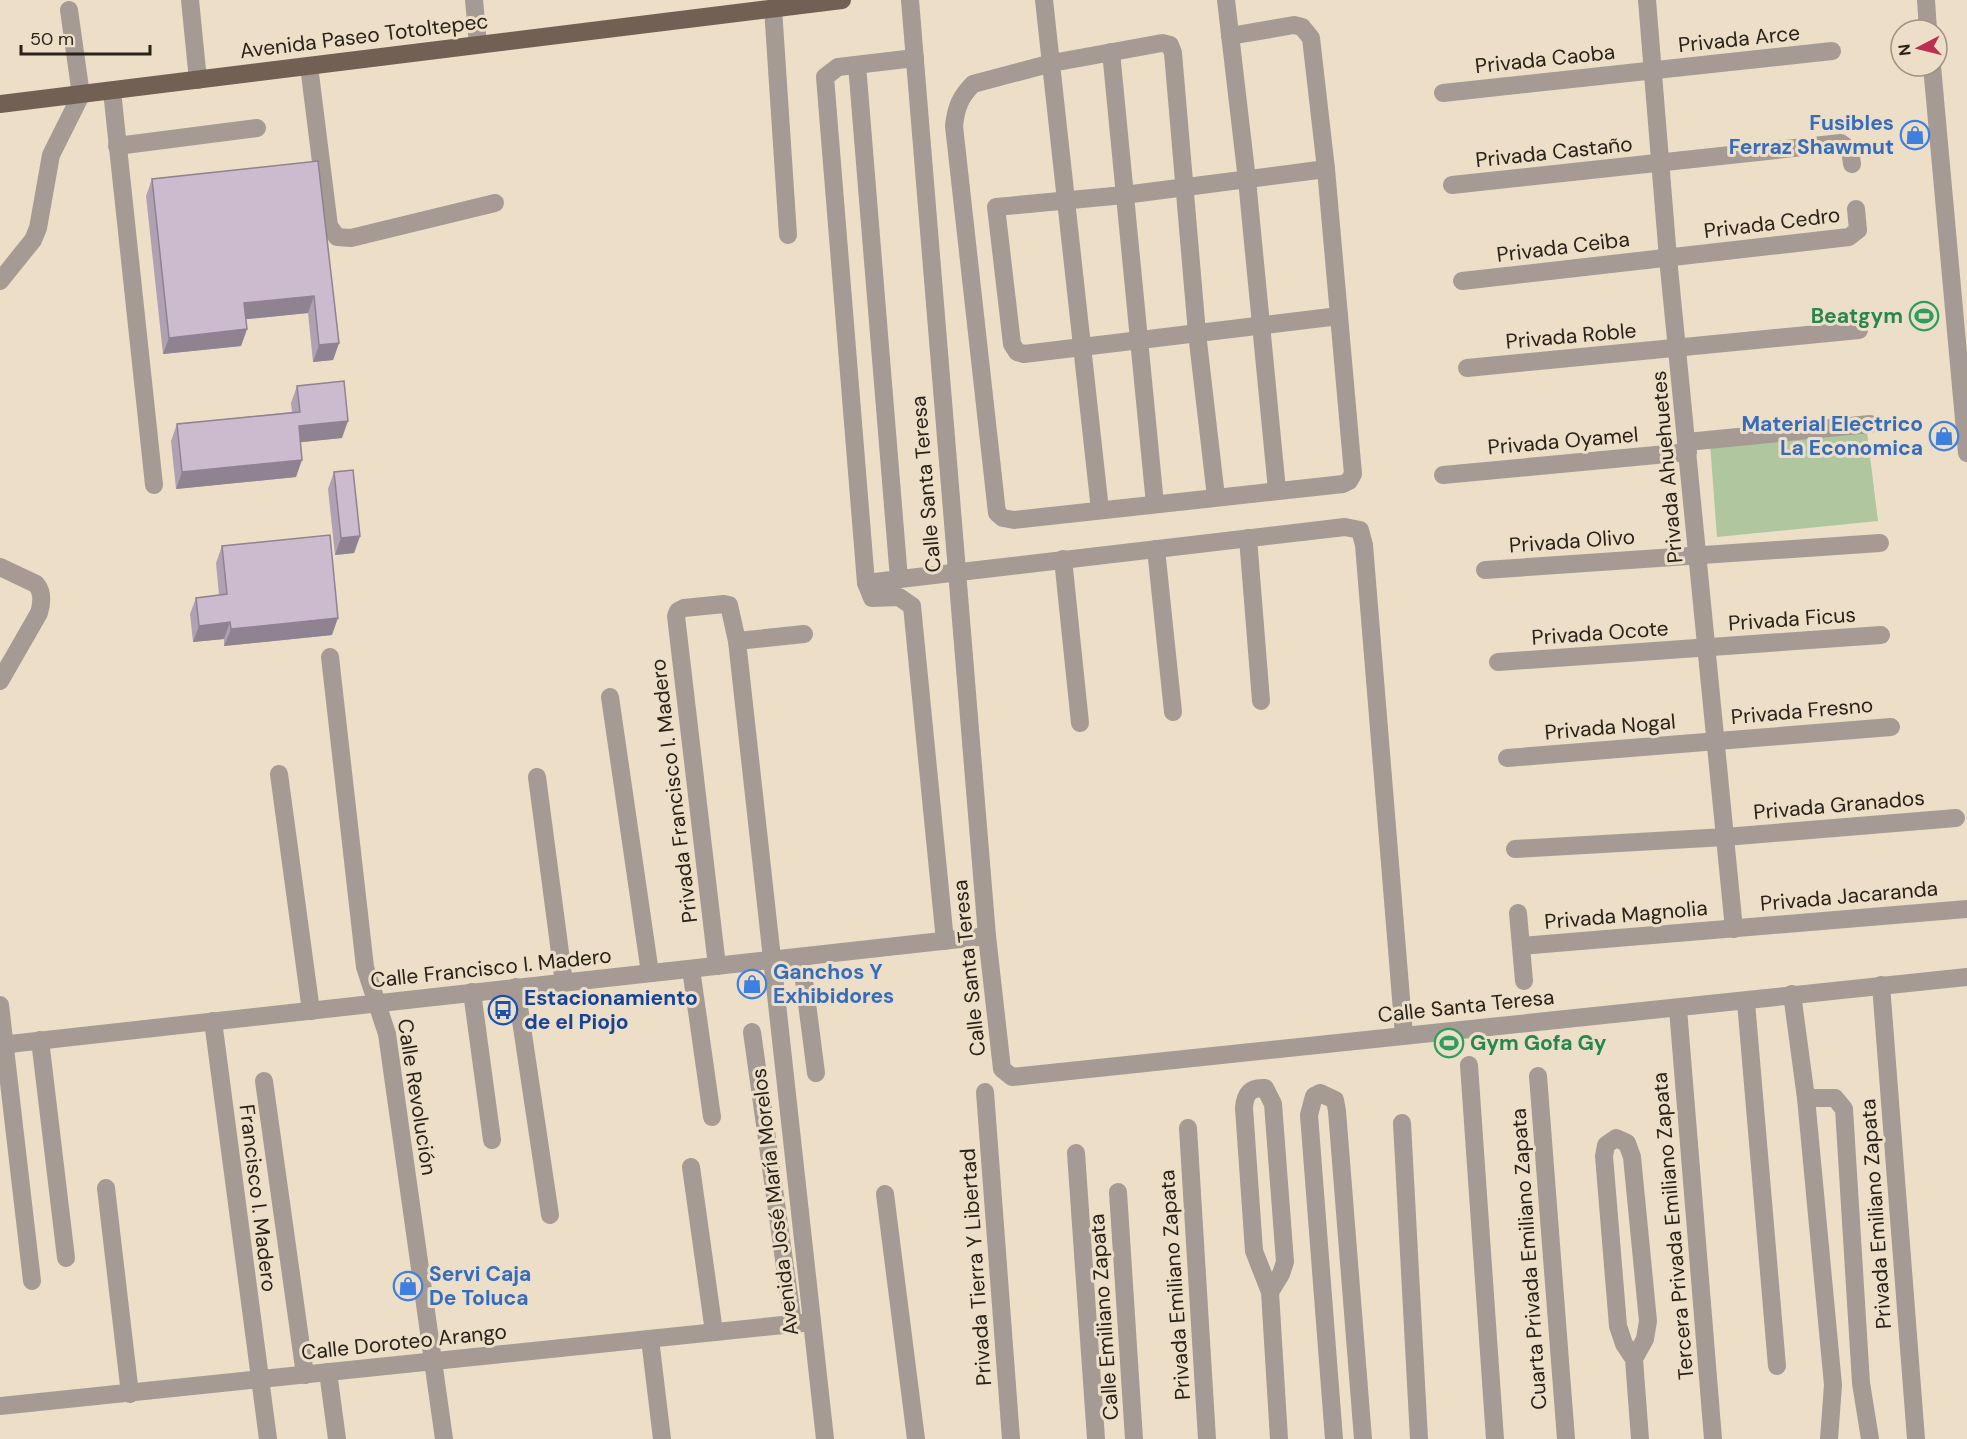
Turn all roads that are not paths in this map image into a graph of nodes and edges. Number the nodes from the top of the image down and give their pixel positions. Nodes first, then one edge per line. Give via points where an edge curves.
1 (190, 0) edge
2 (474, 0) edge
3 (842, 0) edge
4 (910, 0) edge
5 (1044, 0) edge
6 (1226, 0) edge
7 (1647, 0) edge
8 (1926, 0) edge
9 (773, 8) junction
10 (69, 9) dead end
11 (1927, 18) edge
12 (1230, 36) junction
13 (478, 44) junction
14 (1832, 51) dead end
15 (1111, 52) junction
16 (915, 58) junction
17 (1052, 63) junction
18 (857, 65) junction
19 (309, 66) junction
20 (1651, 71) junction
21 (1933, 78) edge
22 (198, 80) junction
23 (112, 91) junction
24 (1443, 93) dead end
25 (81, 95) junction
26 (0, 104) edge
27 (257, 128) dead end
28 (117, 146) junction
29 (1660, 164) junction
30 (1852, 164) dead end
31 (1326, 169) junction
32 (1247, 180) junction
33 (1452, 185) dead end
34 (1185, 188) junction
35 (1124, 195) junction
36 (1067, 200) junction
37 (495, 202) dead end
38 (996, 207) junction
39 (1856, 209) dead end
40 (963, 210) junction
41 (788, 235) dead end
42 (1668, 258) junction
43 (0, 281) edge
44 (1462, 282) dead end
45 (1339, 316) junction
46 (1259, 326) junction
47 (1859, 330) dead end
48 (1197, 333) junction
49 (1139, 340) junction
50 (1081, 348) junction
51 (1678, 349) junction
52 (1467, 368) dead end
53 (1870, 424) dead end
54 (1688, 447) junction
55 (1967, 453) edge
56 (1443, 475) dead end
57 (154, 485) dead end
58 (1277, 490) junction
59 (1216, 497) junction
60 (1155, 504) junction
61 (1100, 510) junction
62 (1248, 538) junction
63 (1880, 543) dead end
64 (1156, 549) junction
65 (1698, 554) junction
66 (1063, 559) junction
67 (0, 567) edge
68 (1485, 570) dead end
69 (956, 572) junction
70 (899, 579) junction
71 (866, 583) junction
72 (678, 611) joint
73 (804, 634) dead end
74 (1881, 635) dead end
75 (737, 641) junction
76 (1706, 648) junction
77 (330, 657) dead end
78 (1498, 662) dead end
79 (0, 681) edge
80 (610, 697) dead end
81 (1261, 701) dead end
82 (1173, 712) dead end
83 (1080, 723) dead end
84 (1891, 727) dead end
85 (1716, 741) junction
86 (1507, 758) dead end
87 (279, 774) dead end
88 (537, 777) dead end
89 (1956, 818) dead end
90 (1725, 837) junction
91 (1515, 849) dead end
92 (1967, 909) edge
93 (1518, 914) dead end
94 (1734, 929) junction
95 (987, 936) junction
96 (945, 941) junction
97 (1522, 946) junction
98 (801, 957) junction
99 (770, 960) junction
100 (717, 966) junction
101 (691, 969) junction
102 (650, 974) junction
103 (1967, 977) edge
104 (1524, 981) dead end
105 (564, 983) junction
106 (1881, 985) junction
107 (516, 987) junction
108 (472, 992) junction
109 (1792, 994) junction
110 (1746, 1002) junction
111 (378, 1003) junction
112 (0, 1005) edge
113 (1678, 1009) junction
114 (311, 1011) junction
115 (213, 1021) junction
116 (752, 1032) dead end
117 (1404, 1035) junction
118 (40, 1040) junction
119 (2, 1045) edge
120 (1469, 1065) dead end
121 (816, 1073) dead end
122 (1538, 1076) dead end
123 (264, 1081) dead end
124 (985, 1092) dead end
125 (1806, 1098) junction
126 (712, 1117) dead end
127 (1402, 1124) dead end
128 (1188, 1128) dead end
129 (492, 1140) dead end
130 (1076, 1153) dead end
131 (691, 1167) dead end
132 (106, 1188) dead end
133 (1118, 1192) dead end
134 (885, 1194) dead end
135 (550, 1215) dead end
136 (66, 1258) dead end
137 (33, 1281) dead end
138 (1270, 1292) junction
139 (812, 1322) junction
140 (793, 1324) junction
141 (714, 1332) junction
142 (650, 1339) junction
143 (1634, 1359) junction
144 (434, 1361) junction
145 (1777, 1366) dead end
146 (328, 1372) junction
147 (304, 1375) junction
148 (258, 1381) junction
149 (1861, 1383) junction
150 (1833, 1385) junction
151 (130, 1394) junction
152 (0, 1406) edge
153 (268, 1439) edge
154 (337, 1439) edge
155 (444, 1439) edge
156 (662, 1439) edge
157 (825, 1439) edge
158 (916, 1439) edge
159 (1011, 1439) edge
160 (1096, 1439) edge
161 (1134, 1439) edge
162 (1208, 1439) edge
163 (1279, 1439) edge
164 (1334, 1439) edge
165 (1363, 1439) edge
166 (1419, 1439) edge
167 (1495, 1439) edge
168 (1566, 1439) edge
169 (1640, 1439) edge
170 (1713, 1439) edge
171 (1829, 1439) edge
172 (1870, 1439) edge
173 (1916, 1439) edge

1 - 22 street
2 - 13 street
3 - 9 main road, Avenida Paseo Totoltepec
4 - 16 street, Calle Santa Teresa
5 - 17 street
6 - 12 street
7 - 20 street, Privada Ahuehuetes
8 - 11 street
9 - 13 main road, Avenida Paseo Totoltepec
9 - 41 street
10 - 25 street
12 - 31 street via 1294,26 1307,32 1311,38
12 - 32 street
13 - 19 main road, Avenida Paseo Totoltepec
14 - 20 street, Privada Arce
15 - 17 street
15 - 34 street via 1170,45
15 - 35 street
16 - 18 street
16 - 69 street, Calle Santa Teresa
17 - 36 street
17 - 40 street via 973,84 963,94 954,126
18 - 70 street
18 - 71 street via 838,67 825,76
19 - 22 main road, Avenida Paseo Totoltepec
19 - 37 street via 329,226 337,237 351,238
20 - 24 street, Privada Caoba
20 - 29 street, Privada Ahuehuetes
21 - 55 street
22 - 23 main road, Avenida Paseo Totoltepec
23 - 25 main road, Avenida Paseo Totoltepec
23 - 28 street
25 - 26 main road, Avenida Paseo Totoltepec
25 - 43 street via 51,156 33,240
27 - 28 street
28 - 57 street
29 - 30 street, Privada Castaño via 1841,143 1850,150
29 - 33 street, Privada Castaño
29 - 42 street, Privada Ahuehuetes
31 - 32 street
31 - 45 street
32 - 34 street
32 - 46 street
34 - 35 street
34 - 48 street
35 - 36 street
35 - 49 street
36 - 38 street
36 - 50 street
38 - 40 street
38 - 50 street via 1012,344 1024,354
39 - 42 street, Privada Cedro via 1858,231 1849,237
40 - 61 street via 997,513 1014,520
42 - 44 street, Privada Ceiba
42 - 51 street, Privada Ahuehuetes
45 - 46 street
45 - 58 street via 1353,474 1342,484
46 - 48 street
46 - 58 street
47 - 51 street, Privada Roble
48 - 49 street
48 - 59 street
49 - 50 street
49 - 60 street
50 - 61 street
51 - 52 street, Privada Roble
51 - 54 street, Privada Ahuehuetes
53 - 54 street, Privada Oyamel
54 - 56 street, Privada Oyamel
54 - 65 street, Privada Ahuehuetes
58 - 59 street
59 - 60 street
60 - 61 street
62 - 64 street
62 - 81 street
62 - 117 street via 1345,527 1360,530
63 - 65 street, Privada Olivo
64 - 66 street
64 - 82 street
65 - 68 street, Privada Olivo
65 - 76 street, Privada Ahuehuetes
66 - 69 street
66 - 83 street
67 - 79 street via 36,584 42,603
69 - 70 street
69 - 95 street, Calle Santa Teresa
70 - 71 street
71 - 96 street via 872,598 899,597 912,606
72 - 75 street, Avenida José María Morelos via 729,605
72 - 100 street, Privada Francisco I. Madero
73 - 75 street
74 - 76 street, Privada Ficus
75 - 99 street, Avenida José María Morelos
76 - 78 street, Privada Ocote
76 - 85 street, Privada Ahuehuetes
77 - 111 street, Calle Revolución via 365,966
80 - 102 street
84 - 85 street, Privada Fresno
85 - 86 street, Privada Nogal
85 - 90 street, Privada Ahuehuetes
87 - 114 street
88 - 105 street
89 - 90 street, Privada Granados
90 - 91 street, Privada Granados
90 - 94 street, Privada Ahuehuetes
92 - 94 street, Privada Jacaranda
93 - 97 street, Privada Magnolia
94 - 97 street, Privada Magnolia
95 - 96 street, Calle Francisco I. Madero
95 - 117 street, Calle Santa Teresa via 1002,1069 1012,1077
96 - 98 street, Calle Francisco I. Madero
97 - 104 street, Privada Magnolia
98 - 99 street, Calle Francisco I. Madero
98 - 121 street
99 - 100 street, Calle Francisco I. Madero
99 - 139 street, Avenida José María Morelos
100 - 101 street, Calle Francisco I. Madero
101 - 102 street, Calle Francisco I. Madero
101 - 126 street
102 - 105 street, Calle Francisco I. Madero
103 - 106 street, Calle Santa Teresa
105 - 107 street, Calle Francisco I. Madero
106 - 109 street, Calle Santa Teresa
106 - 173 street, Privada Emiliano Zapata
107 - 108 street, Calle Francisco I. Madero
107 - 135 street
108 - 111 street, Calle Francisco I. Madero
108 - 129 street
109 - 110 street, Calle Santa Teresa
109 - 125 street
110 - 113 street, Calle Santa Teresa
110 - 145 street
111 - 114 street, Calle Francisco I. Madero
111 - 144 street, Calle Revolución via 387,1034
112 - 119 street
113 - 117 street, Calle Santa Teresa
113 - 170 street, Tercera Privada Emiliano Zapata
114 - 115 street, Calle Francisco I. Madero
115 - 118 street, Calle Francisco I. Madero
115 - 148 street, Francisco I. Madero
116 - 140 street
118 - 119 street, Calle Francisco I. Madero
118 - 136 street
119 - 137 street
120 - 167 street
122 - 168 street, Cuarta Privada Emiliano Zapata
123 - 147 street
124 - 159 street, Privada Tierra Y Libertad
125 - 149 street via 1835,1098 1844,1109
125 - 150 street
127 - 166 street
128 - 162 street, Privada Emiliano Zapata
130 - 160 street
131 - 141 street
132 - 151 street
133 - 161 street, Calle Emiliano Zapata
134 - 158 street
138 - 138 street via 1254,1251 1244,1108 1249,1091 1257,1088 1265,1088 1274,1104 1285,1248 1281,1274
138 - 163 street
139 - 140 street, Calle Doroteo Arango
139 - 157 street, Avenida José María Morelos
140 - 141 street, Calle Doroteo Arango
141 - 142 street, Calle Doroteo Arango
142 - 144 street, Calle Doroteo Arango
142 - 156 street
143 - 143 street via 1618,1326 1604,1156 1606,1144 1616,1138 1627,1143 1632,1157 1648,1321 1645,1339
143 - 169 street
144 - 146 street, Calle Doroteo Arango
144 - 155 street, Calle Revolución
146 - 147 street, Calle Doroteo Arango
146 - 154 street
147 - 148 street, Calle Doroteo Arango
148 - 151 street, Calle Doroteo Arango
148 - 153 street, Francisco I. Madero
149 - 150 street
149 - 172 street
150 - 171 street
151 - 152 street, Calle Doroteo Arango
164 - 165 street via 1310,1115 1314,1096 1320,1093 1335,1100 1337,1111

